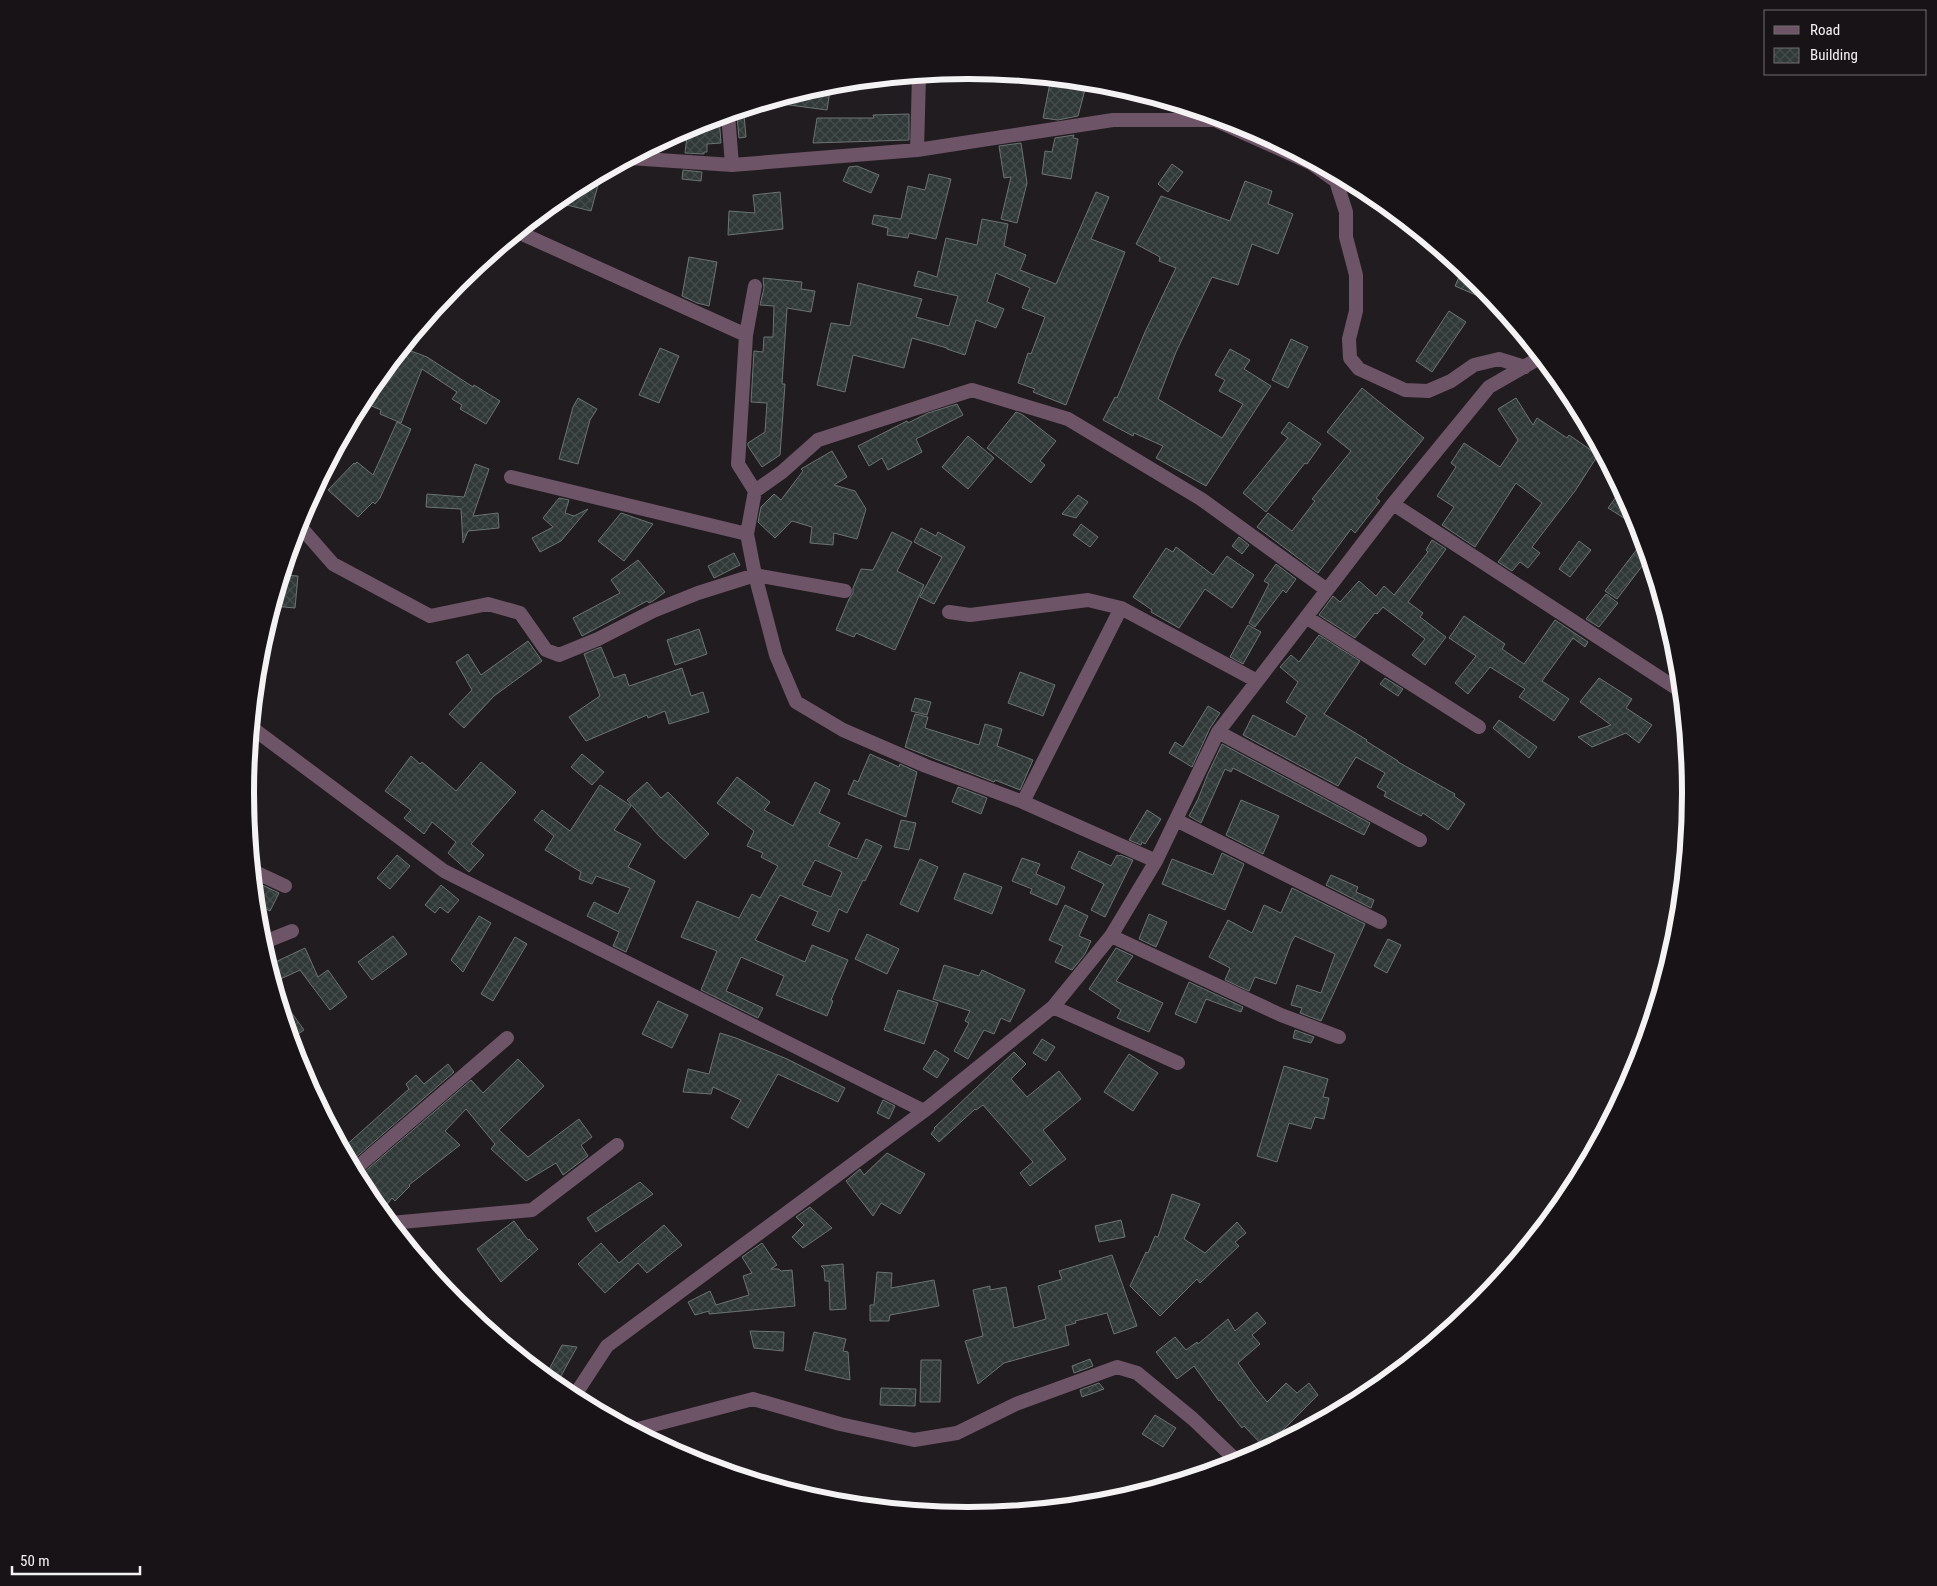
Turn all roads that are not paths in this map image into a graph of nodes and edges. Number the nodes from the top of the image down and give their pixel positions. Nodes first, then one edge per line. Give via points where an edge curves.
1 (919, 80) edge
2 (1206, 120) edge
3 (729, 121) edge
4 (917, 150) junction
5 (640, 159) edge
6 (732, 165) junction
7 (1329, 176) edge
8 (524, 235) edge
9 (754, 286) dead end
10 (746, 336) junction
11 (1536, 360) edge
12 (1525, 367) junction
13 (511, 477) dead end
14 (755, 490) junction
15 (1393, 504) junction
16 (304, 532) edge
17 (747, 534) junction
18 (755, 575) junction
19 (845, 590) dead end
20 (1327, 590) junction
21 (1121, 608) junction
22 (949, 612) dead end
23 (1306, 617) junction
24 (1257, 681) junction
25 (1675, 687) edge
26 (1479, 727) dead end
27 (257, 732) edge
28 (1218, 732) junction
29 (1023, 802) junction
30 (1176, 820) junction
31 (1420, 840) dead end
32 (1156, 861) junction
33 (259, 875) edge
34 (285, 886) dead end
35 (1380, 922) dead end
36 (292, 930) dead end
37 (1111, 936) junction
38 (270, 940) edge
39 (1053, 1007) junction
40 (1339, 1037) dead end
41 (507, 1038) dead end
42 (1178, 1063) dead end
43 (924, 1111) junction
44 (618, 1145) dead end
45 (360, 1165) edge
46 (398, 1222) edge
47 (578, 1391) edge
48 (642, 1428) edge
49 (1233, 1456) edge

1 - 4 street
2 - 4 street via 1113,120
3 - 6 street
4 - 6 street
5 - 6 street
7 - 12 street via 1336,181 1346,212 1346,237 1356,275 1356,311 1349,339 1350,358 1358,369 1405,390 1428,391 1452,381 1474,365 1499,358
8 - 10 street
9 - 10 street
10 - 14 street via 738,464
11 - 12 street
12 - 15 street via 1489,387
13 - 17 street
14 - 17 street
14 - 20 street via 782,472 818,440 972,390 1068,419 1202,498
15 - 20 street
15 - 25 street
16 - 18 street via 332,564 430,616 488,604 520,613 546,650 559,654 652,611
17 - 18 street
18 - 19 street
18 - 29 street via 776,655 796,702 851,734
20 - 23 street
21 - 22 street via 1088,600 970,615
21 - 24 street
21 - 29 street
23 - 24 street
23 - 26 street
24 - 28 street
27 - 43 street via 444,871
28 - 30 street
28 - 31 street
29 - 32 street
30 - 32 street
30 - 35 street
32 - 37 street
33 - 34 street
36 - 38 street
37 - 39 street
37 - 40 street via 1281,1015
39 - 42 street
39 - 43 street
41 - 45 street
43 - 47 street via 606,1346
44 - 46 street via 532,1210
48 - 49 street via 753,1399 840,1424 914,1440 957,1433 1016,1404 1117,1368 1137,1373

